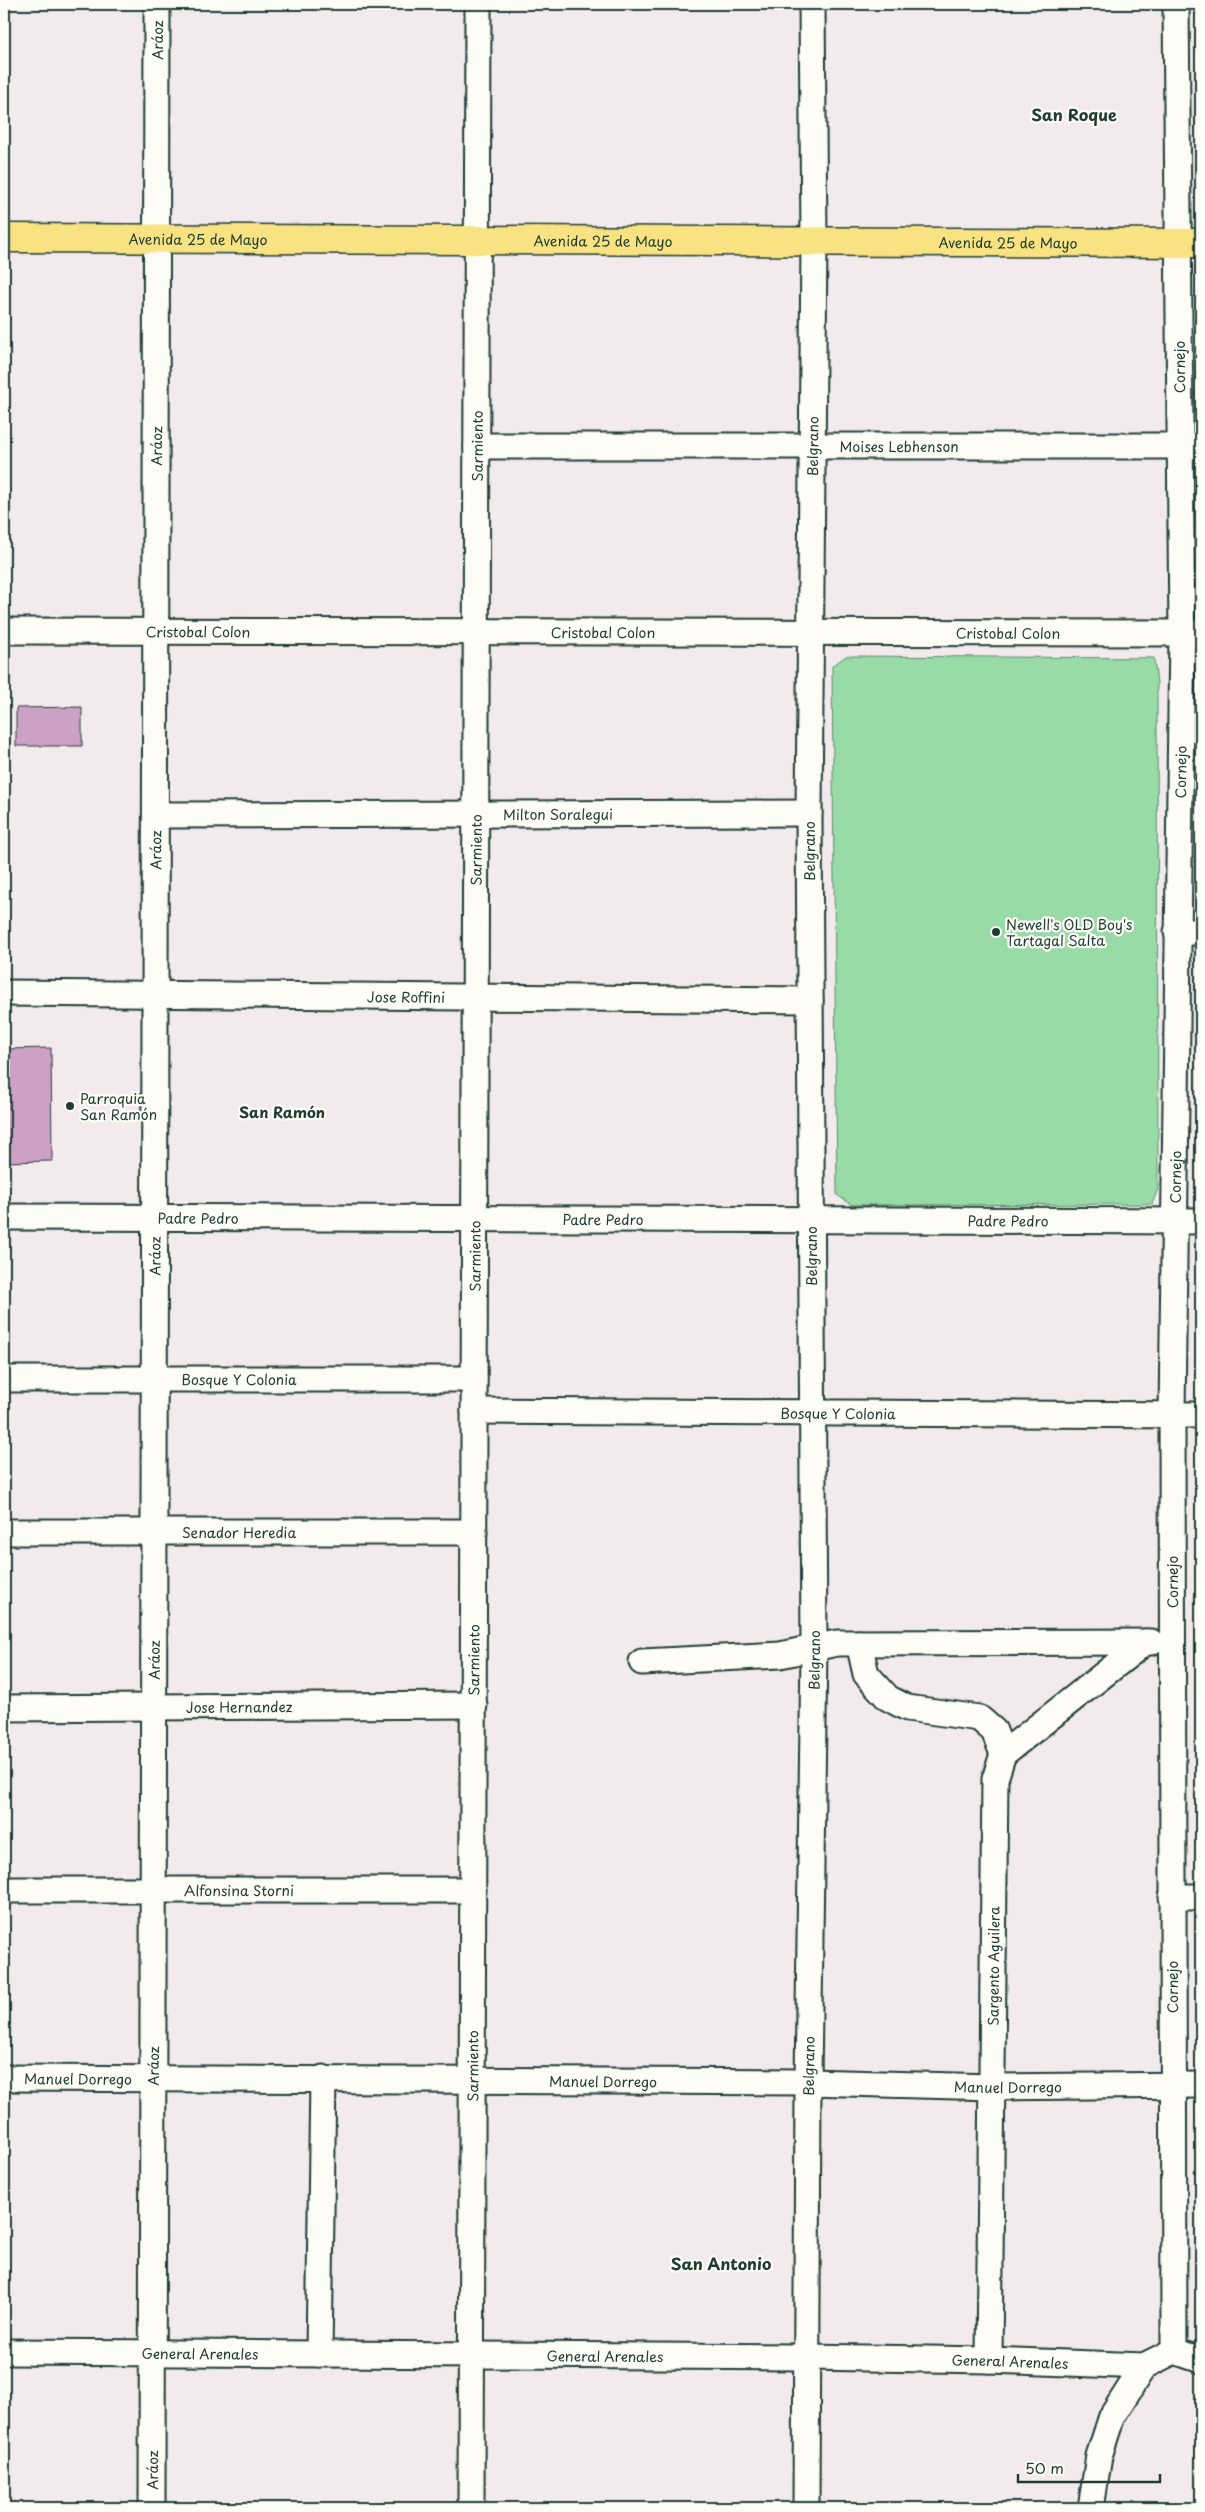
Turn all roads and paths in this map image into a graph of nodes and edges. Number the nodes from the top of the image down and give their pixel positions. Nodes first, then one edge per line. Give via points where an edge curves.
1 (157, 4) edge
2 (478, 4) edge
3 (812, 4) edge
4 (1176, 4) edge
5 (4, 238) edge
6 (157, 238) junction
7 (478, 239) junction
8 (814, 240) junction
9 (1190, 243) edge
10 (477, 446) junction
11 (810, 446) junction
12 (1190, 446) edge
13 (4, 631) edge
14 (157, 632) junction
15 (476, 632) junction
16 (810, 632) junction
17 (1192, 633) edge
18 (809, 813) junction
19 (476, 814) junction
20 (157, 815) junction
21 (1189, 932) edge
22 (4, 992) edge
23 (156, 994) junction
24 (476, 997) junction
25 (810, 1000) junction
26 (4, 1217) edge
27 (154, 1217) junction
28 (475, 1218) junction
29 (811, 1220) junction
30 (1175, 1221) junction
31 (1201, 1222) edge
32 (4, 1379) edge
33 (474, 1379) junction
34 (154, 1380) junction
35 (474, 1411) junction
36 (812, 1413) junction
37 (1172, 1415) junction
38 (1201, 1415) edge
39 (4, 1532) edge
40 (155, 1532) junction
41 (474, 1532) junction
42 (1144, 1642) junction
43 (1172, 1642) junction
44 (859, 1643) junction
45 (814, 1649) junction
46 (642, 1662) dead end
47 (474, 1705) junction
48 (4, 1708) edge
49 (155, 1708) junction
50 (1003, 1754) junction
51 (4, 1890) edge
52 (154, 1890) junction
53 (473, 1890) junction
54 (1172, 1896) junction
55 (1201, 1897) edge
56 (153, 2077) junction
57 (4, 2078) edge
58 (323, 2078) junction
59 (472, 2080) junction
60 (808, 2082) junction
61 (1172, 2085) junction
62 (1201, 2086) edge
63 (993, 2087) junction
64 (1174, 2351) junction
65 (4, 2352) edge
66 (152, 2353) junction
67 (320, 2354) junction
68 (472, 2354) junction
69 (806, 2357) junction
70 (988, 2360) junction
71 (1201, 2360) edge
72 (1144, 2366) junction
73 (152, 2508) edge
74 (471, 2508) edge
75 (806, 2508) edge
76 (1091, 2508) edge

1 - 6 street, Aráoz
2 - 7 street, Sarmiento
3 - 8 street, Belgrano
4 - 9 street, Cornejo
5 - 6 main road, Avenida 25 de Mayo
6 - 7 main road, Avenida 25 de Mayo
6 - 14 street, Aráoz
7 - 8 main road, Avenida 25 de Mayo
7 - 10 street, Sarmiento
8 - 9 main road, Avenida 25 de Mayo
8 - 11 street, Belgrano
9 - 12 street, Cornejo
10 - 11 street, Moises Lebhenson
10 - 15 street, Sarmiento
11 - 12 street, Moises Lebhenson
11 - 16 street, Belgrano
12 - 17 street, Cornejo
13 - 14 street, Cristobal Colon
14 - 15 street, Cristobal Colon
14 - 20 street, Aráoz
15 - 16 street, Cristobal Colon
15 - 19 street, Sarmiento
16 - 17 street, Cristobal Colon
16 - 18 street, Belgrano
17 - 21 street, Cornejo
18 - 19 street, Milton Soralegui
18 - 25 street, Belgrano
19 - 20 street, Milton Soralegui
19 - 24 street, Sarmiento
20 - 23 street, Aráoz
21 - 30 street, Cornejo
22 - 23 street, Jose Roffini
23 - 24 street, Jose Roffini
23 - 27 street, Aráoz
24 - 25 street, Jose Roffini
24 - 28 street, Sarmiento
25 - 29 street, Belgrano
26 - 27 street, Padre Pedro
27 - 28 street, Padre Pedro
27 - 34 street, Aráoz
28 - 29 street, Padre Pedro
28 - 33 street, Sarmiento
29 - 30 street, Padre Pedro
29 - 36 street, Belgrano
30 - 31 street, Padre Pedro
30 - 37 street, Cornejo
32 - 34 street, Bosque Y Colonia
33 - 34 street, Bosque Y Colonia
33 - 35 street, Sarmiento
34 - 40 street, Aráoz
35 - 36 street, Bosque Y Colonia
35 - 41 street, Sarmiento
36 - 37 street, Bosque Y Colonia
36 - 45 street, Belgrano
37 - 38 street, Bosque Y Colonia
37 - 43 street, Cornejo
39 - 40 street, Senador Heredia
40 - 41 street, Senador Heredia
40 - 49 street, Aráoz
41 - 47 street, Sarmiento
42 - 43 street
42 - 44 street
42 - 50 street
43 - 54 street, Cornejo
44 - 45 street via 837,1643
44 - 50 street via 866,1674 888,1698 906,1708 979,1718 994,1731
45 - 46 street via 780,1656
45 - 60 street, Belgrano
47 - 49 street, Jose Hernandez
47 - 53 street, Sarmiento
48 - 49 street, Jose Hernandez
49 - 52 street, Aráoz
50 - 63 street, Sargento Aguilera via 995,1779
51 - 52 street, Alfonsina Storni
52 - 53 street, Alfonsina Storni
52 - 56 street, Aráoz
53 - 59 street, Sarmiento
54 - 55 street
54 - 61 street, Cornejo
56 - 57 street, Manuel Dorrego
56 - 58 street, Manuel Dorrego
56 - 66 street, Aráoz
58 - 59 street, Manuel Dorrego
58 - 67 street
59 - 60 street, Manuel Dorrego
59 - 68 street, Sarmiento
60 - 63 street, Manuel Dorrego
60 - 69 street, Belgrano
61 - 62 street, Manuel Dorrego
61 - 63 street, Manuel Dorrego
61 - 64 street, Cornejo
63 - 70 street, Sargento Aguilera
64 - 71 street
64 - 72 street, General Arenales
65 - 66 street, General Arenales
66 - 67 street, General Arenales
66 - 73 street, Aráoz
67 - 68 street, General Arenales
68 - 69 street, General Arenales
68 - 74 street, Sarmiento
69 - 70 street, General Arenales
69 - 75 street, Belgrano
70 - 72 street, General Arenales
72 - 76 street via 1112,2416 1099,2456

